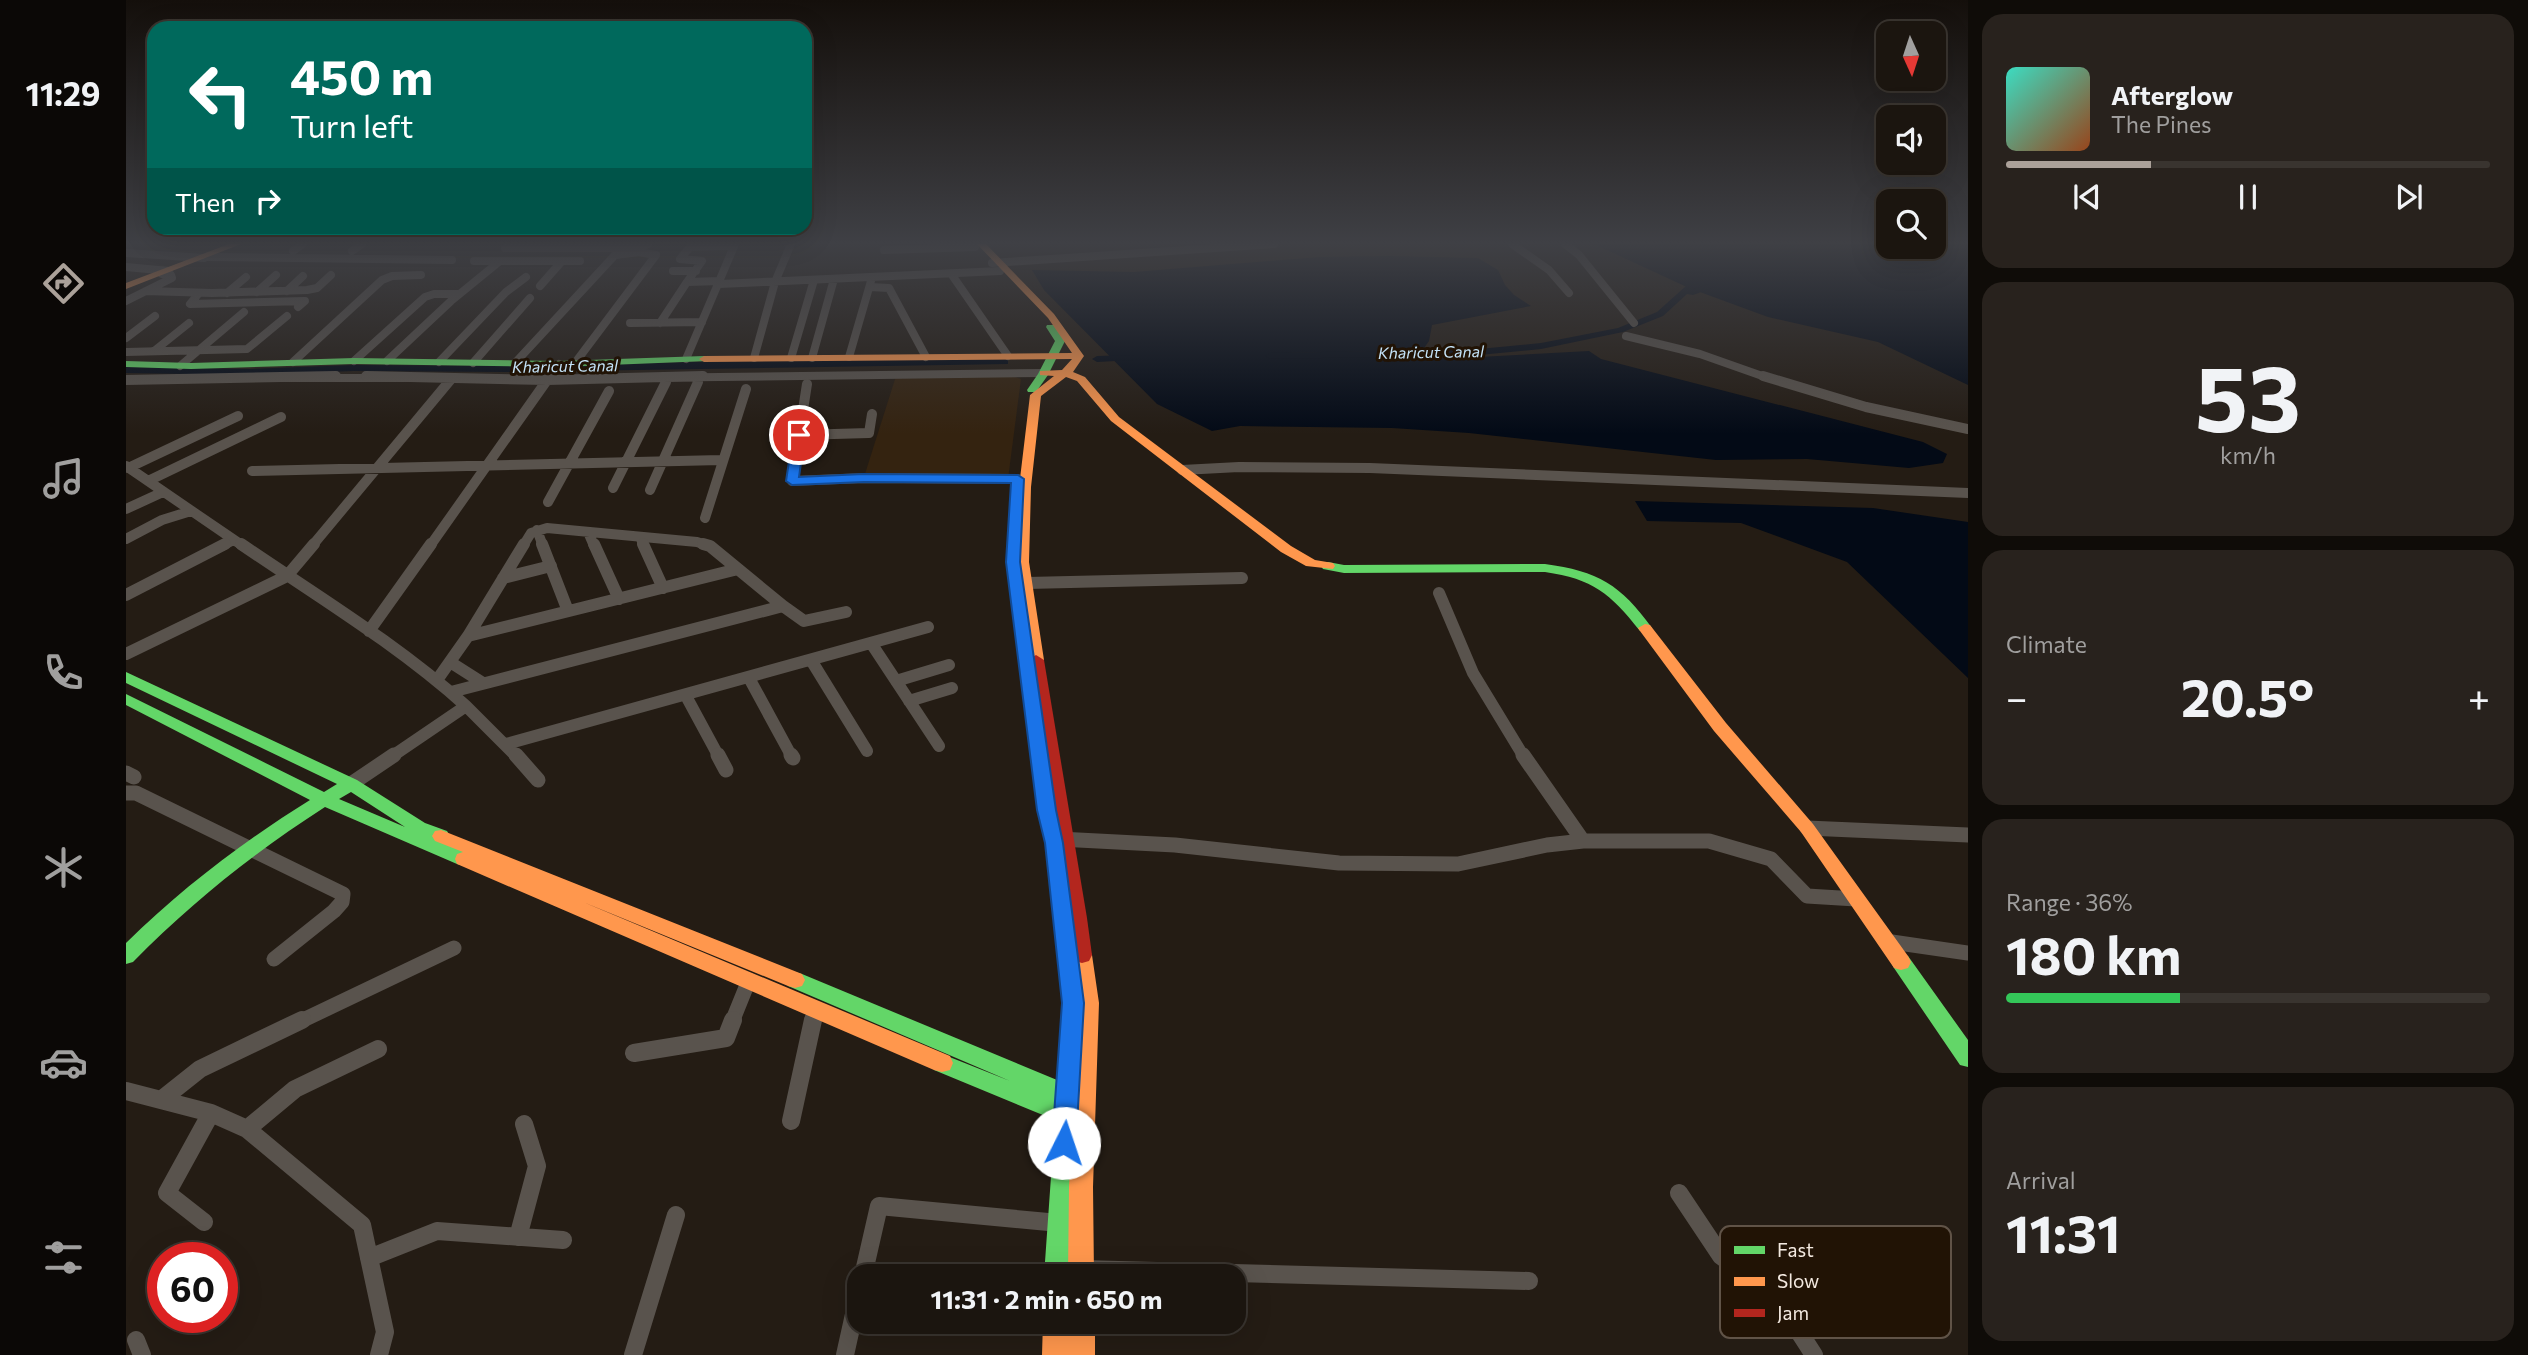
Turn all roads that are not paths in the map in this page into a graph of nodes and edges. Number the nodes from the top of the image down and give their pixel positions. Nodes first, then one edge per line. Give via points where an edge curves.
1 (209, 307) edge
2 (243, 307) edge
3 (352, 307) edge
4 (414, 307) edge
5 (445, 307) edge
6 (491, 307) edge
7 (522, 307) edge
8 (567, 307) edge
9 (613, 307) edge
10 (670, 307) edge
11 (708, 307) edge
12 (768, 307) edge
13 (806, 307) edge
14 (826, 307) edge
15 (864, 307) edge
16 (899, 307) edge
17 (974, 307) edge
18 (1033, 307) edge
19 (1038, 307) edge
20 (1621, 307) edge
21 (203, 312) dead end
22 (155, 316) dead end
23 (287, 316) dead end
24 (702, 322) junction
25 (189, 323) dead end
26 (630, 323) dead end
27 (660, 323) junction
28 (1634, 323) dead end
29 (1626, 336) dead end
30 (126, 338) edge
31 (199, 350) junction
32 (154, 351) junction
33 (126, 352) edge
34 (1052, 355) junction
35 (1008, 356) junction
36 (1079, 356) junction
37 (926, 357) junction
38 (754, 358) junction
39 (791, 358) junction
40 (812, 358) junction
41 (849, 358) junction
42 (686, 359) junction
43 (354, 361) junction
44 (387, 361) junction
45 (293, 362) junction
46 (439, 362) junction
47 (473, 362) junction
48 (515, 363) junction
49 (567, 363) junction
50 (126, 364) edge
51 (180, 366) junction
52 (1044, 373) junction
53 (1065, 373) junction
54 (452, 378) junction
55 (126, 380) edge
56 (547, 380) junction
57 (666, 382) dead end
58 (698, 382) dead end
59 (807, 384) dead end
60 (746, 389) dead end
61 (610, 391) dead end
62 (872, 414) dead end
63 (238, 416) dead end
64 (281, 417) dead end
65 (1968, 429) edge
66 (799, 435) junction
67 (722, 460) junction
68 (662, 462) junction
69 (626, 463) junction
70 (568, 464) junction
71 (486, 466) junction
72 (127, 467) edge
73 (377, 468) junction
74 (1182, 470) junction
75 (253, 471) dead end
76 (1018, 479) junction
77 (148, 481) junction
78 (613, 488) dead end
79 (650, 490) dead end
80 (163, 492) junction
81 (1968, 493) edge
82 (548, 502) dead end
83 (126, 509) edge
84 (191, 511) junction
85 (705, 518) dead end
86 (537, 530) junction
87 (588, 532) junction
88 (640, 537) junction
89 (126, 539) edge
90 (233, 540) junction
91 (551, 566) junction
92 (738, 569) junction
93 (287, 576) junction
94 (503, 578) junction
95 (1242, 578) dead end
96 (1027, 583) junction
97 (663, 588) junction
98 (1439, 593) dead end
99 (126, 595) edge
100 (618, 599) junction
101 (783, 606) junction
102 (568, 611) junction
103 (846, 612) dead end
104 (928, 627) dead end
105 (369, 631) junction
106 (468, 636) junction
107 (871, 643) junction
108 (126, 654) edge
109 (811, 660) junction
110 (450, 662) junction
111 (949, 665) dead end
112 (126, 677) edge
113 (749, 678) junction
114 (437, 680) junction
115 (896, 681) junction
116 (483, 683) junction
117 (952, 688) dead end
118 (451, 692) junction
119 (686, 696) junction
120 (127, 701) edge
121 (909, 701) junction
122 (466, 706) junction
123 (506, 744) junction
124 (939, 747) dead end
125 (867, 751) dead end
126 (793, 758) dead end
127 (726, 770) dead end
128 (538, 780) dead end
129 (351, 784) junction
130 (126, 793) edge
131 (323, 799) junction
132 (1807, 828) junction
133 (1968, 835) edge
134 (1060, 839) junction
135 (1583, 841) junction
136 (250, 849) junction
137 (1856, 899) junction
138 (1885, 941) junction
139 (454, 948) dead end
140 (1968, 953) edge
141 (126, 956) edge
142 (274, 959) dead end
143 (749, 979) junction
144 (815, 1009) junction
145 (378, 1049) dead end
146 (634, 1053) dead end
147 (1968, 1058) edge
148 (126, 1091) edge
149 (1076, 1098) junction
150 (161, 1100) junction
151 (211, 1113) junction
152 (1066, 1116) junction
153 (1083, 1118) junction
154 (791, 1121) dead end
155 (524, 1124) dead end
156 (247, 1129) junction
157 (1679, 1193) dead end
158 (676, 1214) dead end
159 (204, 1222) dead end
160 (1059, 1223) junction
161 (518, 1237) junction
162 (563, 1240) dead end
163 (1720, 1254) edge
164 (369, 1258) junction
165 (866, 1264) edge
166 (1057, 1264) edge
167 (1081, 1264) edge
168 (1246, 1276) edge
169 (1530, 1280) dead end
170 (850, 1334) edge
171 (1056, 1334) edge
172 (1082, 1334) edge
173 (1803, 1338) edge
174 (379, 1355) edge
175 (633, 1355) edge
176 (845, 1355) edge
177 (1055, 1355) edge
178 (1082, 1355) edge
179 (1814, 1355) edge

1 - 21 street
2 - 31 street
3 - 45 street
4 - 43 street
5 - 44 street
6 - 46 street
7 - 47 street
8 - 48 street
9 - 49 street
10 - 27 street
11 - 24 street
12 - 38 street
13 - 39 street
14 - 40 street
15 - 41 street
16 - 37 street
17 - 35 street
18 - 34 street via 1060,341
19 - 36 street via 1076,345
20 - 28 street
22 - 30 street
23 - 31 street via 247,349
24 - 27 street
24 - 42 street
25 - 32 street
26 - 27 street
29 - 65 street via 1700,354 1866,407
31 - 32 street
31 - 51 street
32 - 33 street
34 - 35 street
34 - 36 street
34 - 52 street
35 - 37 street
36 - 53 street
37 - 41 street
38 - 39 street
38 - 42 street
39 - 40 street
40 - 41 street
42 - 49 street
43 - 44 street
43 - 45 street
44 - 46 street
45 - 51 street
46 - 47 street
47 - 48 street
48 - 49 street
49 - 56 street
50 - 51 street
52 - 53 street
52 - 56 street
52 - 76 street via 1029,395
53 - 74 street via 1081,379 1115,419
53 - 96 street via 1036,395 1032,415 1022,562
54 - 55 street
54 - 56 street
54 - 73 street
56 - 71 street
57 - 69 street
58 - 68 street
59 - 66 street
60 - 67 street
61 - 70 street
62 - 66 street via 869,433
63 - 72 street
64 - 77 street
66 - 76 street via 792,481
67 - 68 street
67 - 85 street
68 - 69 street
68 - 79 street
69 - 70 street
69 - 78 street
70 - 71 street
70 - 82 street
71 - 73 street
71 - 105 street
72 - 77 street
73 - 75 street
73 - 93 street
74 - 81 street via 1370,468
74 - 132 street via 1311,563 1375,570 1545,568 1601,581 1639,618 1720,727
76 - 134 street via 1013,562 1045,797
77 - 80 street
80 - 83 street
80 - 84 street
84 - 89 street
84 - 90 street
86 - 87 street
86 - 91 street
86 - 94 street
87 - 88 street
87 - 100 street
88 - 92 street via 710,546
88 - 97 street
90 - 93 street
90 - 99 street
91 - 94 street
91 - 102 street
92 - 97 street
92 - 101 street
93 - 105 street
93 - 108 street
94 - 106 street
95 - 96 street
96 - 134 street
97 - 100 street
98 - 135 street via 1473,673
100 - 102 street
101 - 103 street via 804,621
101 - 116 street
102 - 106 street
104 - 107 street
105 - 114 street
106 - 110 street
107 - 109 street
107 - 115 street
109 - 113 street
109 - 125 street
110 - 114 street
110 - 116 street
111 - 115 street
112 - 129 street
113 - 119 street
113 - 126 street
114 - 118 street
115 - 121 street
116 - 118 street
117 - 121 street
118 - 122 street
119 - 123 street
119 - 127 street
120 - 131 street
121 - 124 street
122 - 123 street
122 - 129 street
123 - 128 street
129 - 131 street
129 - 149 street via 419,827
130 - 136 street via 136,793
131 - 136 street
131 - 143 street
132 - 133 street
132 - 137 street
134 - 135 street via 1175,845 1339,863 1458,864
134 - 149 street
135 - 137 street via 1709,841 1771,859 1807,895
136 - 141 street via 152,927
136 - 142 street via 343,894 334,911
137 - 138 street
138 - 140 street
138 - 147 street
139 - 150 street via 200,1069
143 - 144 street
143 - 146 street via 726,1038
144 - 152 street
144 - 154 street
145 - 156 street via 295,1088
148 - 150 street
149 - 152 street
149 - 153 street
150 - 151 street
151 - 156 street
151 - 159 street via 167,1193
152 - 153 street
152 - 160 street
153 - 167 street
155 - 161 street via 537,1166
156 - 164 street via 362,1225
157 - 163 street
158 - 175 street
160 - 165 street via 879,1206
160 - 166 street
161 - 162 street
161 - 164 street via 437,1231
164 - 174 street via 385,1332
168 - 169 street
170 - 176 street
171 - 177 street
172 - 178 street
173 - 179 street

